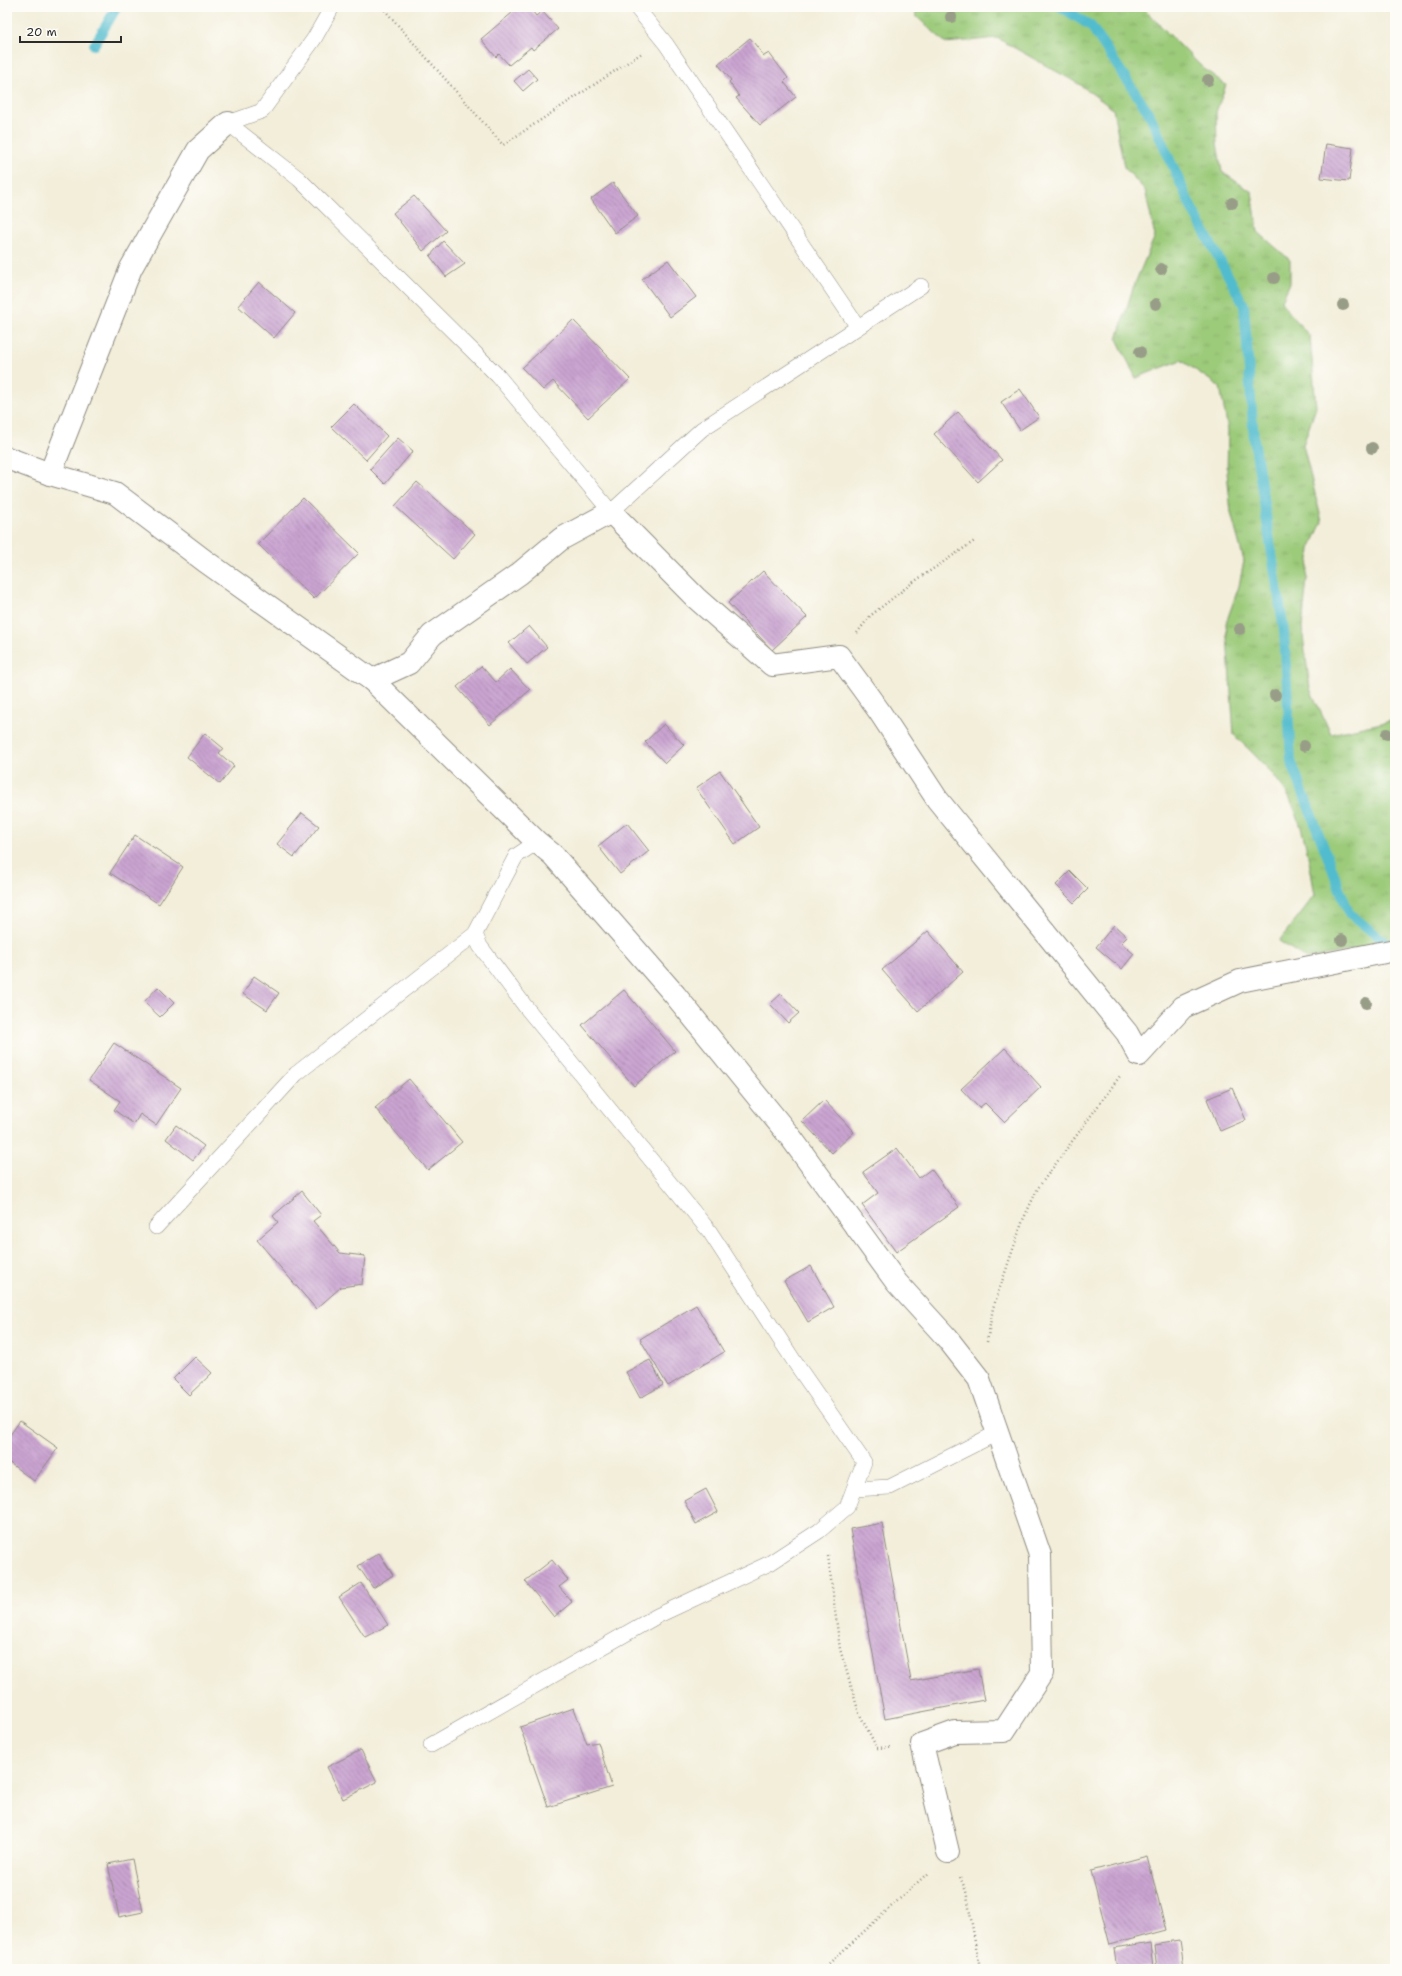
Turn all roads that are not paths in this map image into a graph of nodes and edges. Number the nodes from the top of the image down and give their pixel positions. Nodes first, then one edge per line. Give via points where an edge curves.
1 (332, 7) edge
2 (636, 7) edge
3 (228, 123) junction
4 (920, 286) dead end
5 (858, 327) junction
6 (7, 458) edge
7 (50, 474) junction
8 (611, 512) junction
9 (372, 680) junction
10 (537, 842) junction
11 (475, 934) junction
12 (1395, 950) edge
13 (156, 1227) dead end
14 (997, 1433) junction
15 (854, 1489) junction
16 (431, 1745) dead end
17 (948, 1852) road end

1 - 3 lane via 314,39 262,111
2 - 5 lane via 662,40
3 - 7 street via 198,150 131,268
3 - 8 lane via 299,179 498,376
4 - 5 lane
5 - 8 lane via 702,430
6 - 7 street
7 - 9 street via 115,493 205,561
8 - 9 street via 560,539 519,574 432,635 409,663
8 - 12 street via 696,598 772,665 840,656 937,799 1126,1033 1138,1055 1183,1007 1240,981
9 - 10 street
10 - 11 lane via 516,856
10 - 14 street via 553,855 675,995 792,1139 897,1283 947,1338 979,1379
11 - 13 lane via 296,1074
11 - 15 lane via 480,946 525,1006 710,1232 864,1462
14 - 15 lane via 890,1487
14 - 17 street via 1040,1555 1042,1673 1004,1731 955,1732 922,1744
15 - 16 lane via 847,1507 819,1531 770,1562 657,1616

